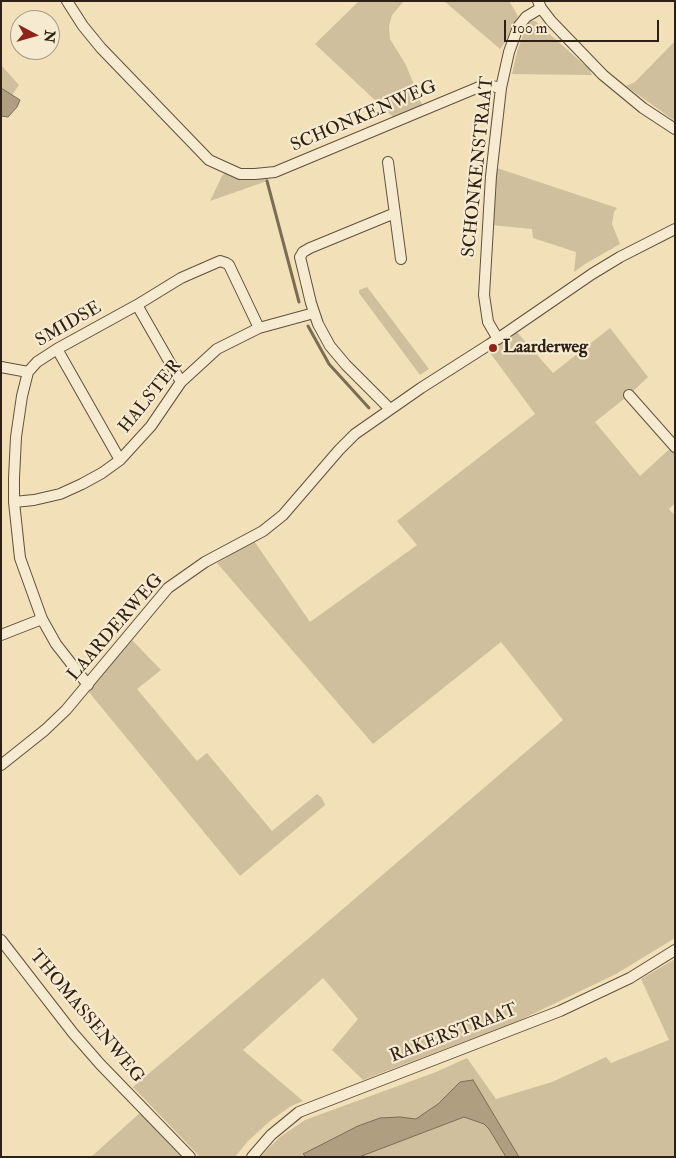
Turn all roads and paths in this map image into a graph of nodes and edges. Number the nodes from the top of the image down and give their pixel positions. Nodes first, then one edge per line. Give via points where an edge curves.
1 (67, 1) edge
2 (539, 5) edge
3 (501, 88) junction
4 (675, 129) edge
5 (388, 162) dead end
6 (395, 213) junction
7 (675, 229) edge
8 (401, 259) dead end
9 (137, 305) junction
10 (314, 313) junction
11 (259, 328) junction
12 (498, 339) junction
13 (57, 349) junction
14 (1, 367) edge
15 (28, 372) junction
16 (181, 382) junction
17 (629, 395) dead end
18 (390, 408) junction
19 (675, 446) edge
20 (120, 460) junction
21 (14, 502) junction
22 (42, 619) junction
23 (1, 635) edge
24 (88, 686) junction
25 (1, 765) edge
26 (1, 940) edge
27 (675, 950) edge
28 (190, 1157) edge
29 (252, 1157) edge

1 - 3 street, SCHONKENWEG via 101,48 209,160 240,174 275,172 479,87
2 - 3 street, SCHONKENSTRAAT via 518,27
2 - 4 street via 603,75
3 - 12 street, SCHONKENSTRAAT via 490,176 484,295 488,322
5 - 6 street
6 - 8 street
6 - 10 street via 303,252 300,257
7 - 12 street, LAARDERWEG via 592,274
9 - 11 street, SMIDSE via 181,278 226,262
9 - 13 street, SMIDSE
9 - 16 street
10 - 11 street, HALSTER
10 - 18 street via 330,346
11 - 16 street, HALSTER via 217,349
12 - 18 street, LAARDERWEG
13 - 15 street, SMIDSE
13 - 20 street
14 - 15 street
15 - 21 street, SMIDSE via 16,437
16 - 20 street, HALSTER via 151,426
17 - 19 street
18 - 24 street, LAARDERWEG via 338,450 284,515 263,532 205,562 168,588
20 - 21 street, HALSTER via 60,494
21 - 22 street, SMIDSE via 20,558
22 - 23 street
22 - 24 street, SMIDSE via 56,644
24 - 25 street, LAARDERWEG via 46,730
26 - 28 street, THOMASSENWEG via 73,1033
27 - 29 street, RAKERSTRAAT via 630,978 560,1011 299,1112 271,1135

